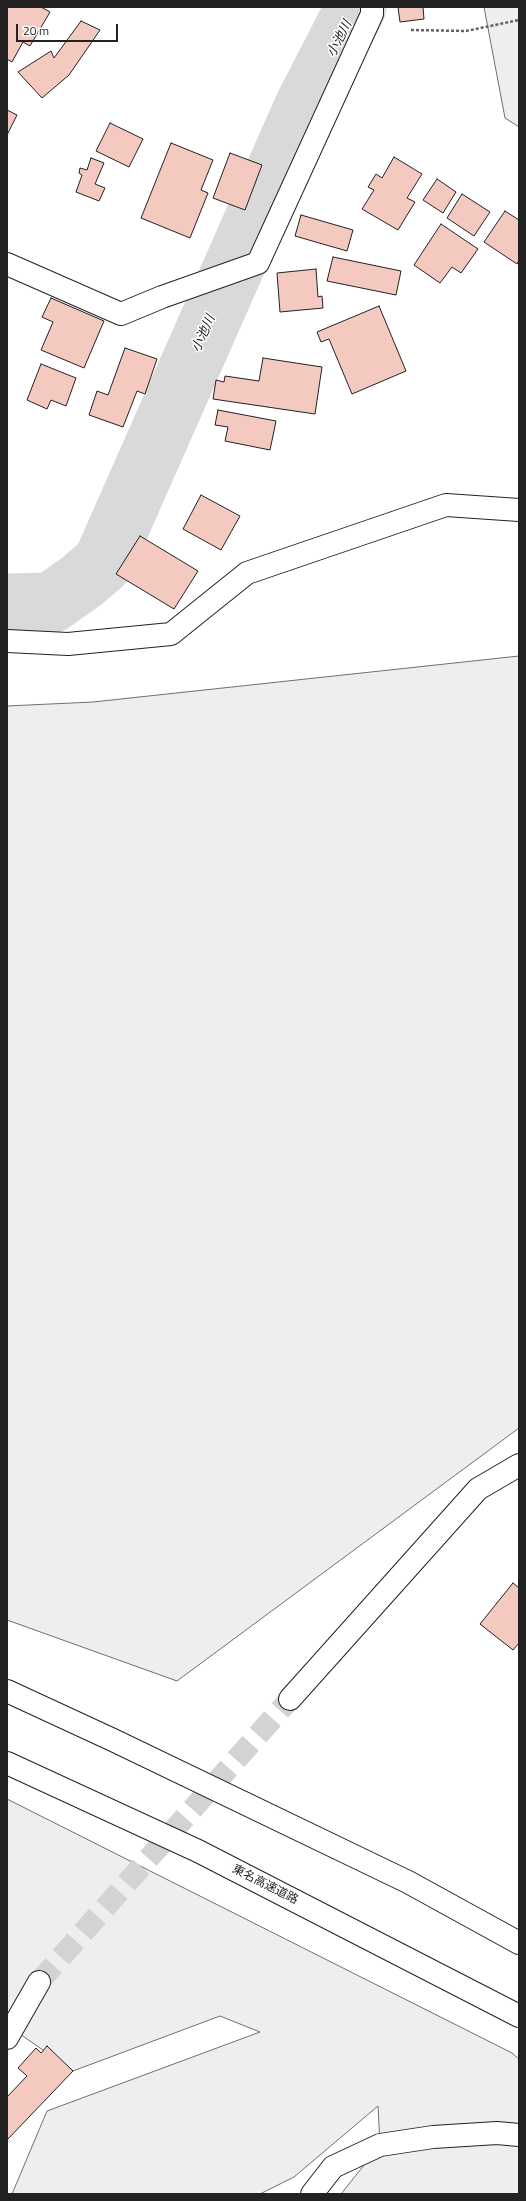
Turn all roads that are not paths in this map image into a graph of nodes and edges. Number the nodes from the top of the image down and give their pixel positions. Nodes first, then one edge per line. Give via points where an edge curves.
1 (372, 11) edge
2 (7, 264) edge
3 (519, 510) edge
4 (7, 641) edge
5 (519, 1465) edge
6 (7, 1691) edge
7 (290, 1699) tunnel mouth
8 (7, 1763) edge
9 (519, 1943) edge
10 (39, 1982) tunnel mouth
11 (519, 2016) edge
12 (9, 2030) edge
13 (519, 2135) edge
14 (312, 2194) edge

1 - 2 main road via 258,263 121,314
3 - 4 main road via 446,505 247,573 171,634 68,644
5 - 7 main road via 478,1489
6 - 9 main road via 408,1882
8 - 11 main road, 東名高速道路 via 198,1851
10 - 12 main road
13 - 14 main road via 496,2133 433,2137 380,2145 333,2167

